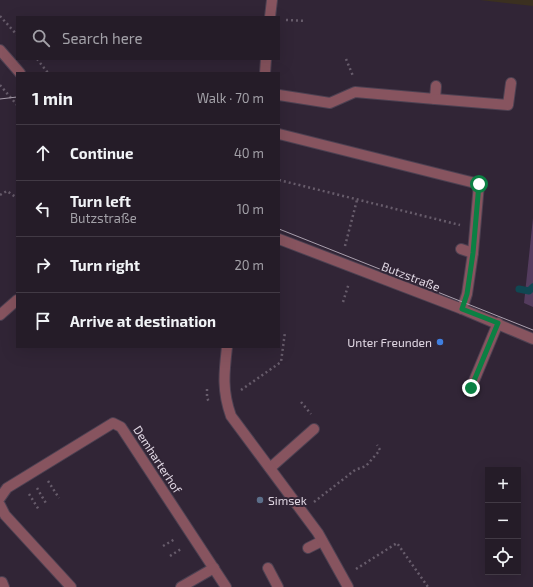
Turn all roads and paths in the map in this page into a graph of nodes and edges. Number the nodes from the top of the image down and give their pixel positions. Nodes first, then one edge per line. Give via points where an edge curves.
1 (272, 0) edge
2 (0, 16) edge
3 (270, 16) edge
4 (284, 20) dead end
5 (306, 22) dead end
6 (16, 34) edge
7 (0, 50) edge
8 (38, 60) edge
9 (266, 60) edge
10 (19, 72) edge
11 (47, 72) edge
12 (265, 72) edge
13 (511, 82) dead end
14 (0, 85) edge
15 (436, 86) dead end
16 (280, 95) edge
17 (435, 99) junction
18 (16, 104) edge
19 (280, 134) edge
20 (280, 180) edge
21 (0, 195) edge
22 (16, 197) edge
23 (357, 200) junction
24 (474, 228) junction
25 (280, 239) edge
26 (345, 246) dead end
27 (461, 248) dead end
28 (473, 253) junction
29 (349, 282) dead end
30 (16, 301) edge
31 (343, 302) dead end
32 (462, 309) junction
33 (0, 315) edge
34 (498, 323) junction
35 (285, 332) dead end
36 (533, 339) edge
37 (227, 348) edge
38 (471, 388) dead end
39 (226, 402) junction
40 (314, 429) dead end
41 (377, 445) dead end
42 (270, 468) junction
43 (0, 498) edge
44 (313, 502) dead end
45 (0, 505) edge
46 (322, 541) junction
47 (308, 548) dead end
48 (214, 568) junction
49 (268, 568) dead end
50 (342, 576) junction
51 (71, 587) edge
52 (180, 587) edge
53 (226, 587) edge
54 (278, 587) edge
55 (348, 587) edge
56 (428, 587) edge

1 - 3 street
2 - 6 path
4 - 5 path
7 - 10 street
8 - 11 path
9 - 12 street
13 - 17 street via 508,105
14 - 18 path
15 - 17 street
16 - 17 street via 330,103 355,92
19 - 24 street via 479,184
20 - 23 path
21 - 22 path via 7,191
23 - 24 path
23 - 26 path
24 - 28 street
25 - 32 street, Butzstraße
27 - 28 street
28 - 32 street via 467,294
29 - 31 path
30 - 33 street
32 - 34 street, Butzstraße
34 - 36 street, Butzstraße
34 - 38 street
35 - 39 path via 281,362
37 - 39 street via 223,382
39 - 42 street via 232,416
40 - 42 street
41 - 44 path via 380,450 366,466 355,470 318,501
42 - 46 street
43 - 48 street, Demharterhof via 7,488 113,423 121,427
45 - 51 street via 5,515
46 - 47 street
46 - 50 street
48 - 52 street
48 - 53 street, Demharterhof
49 - 54 street
50 - 55 street
50 - 56 path via 397,543

